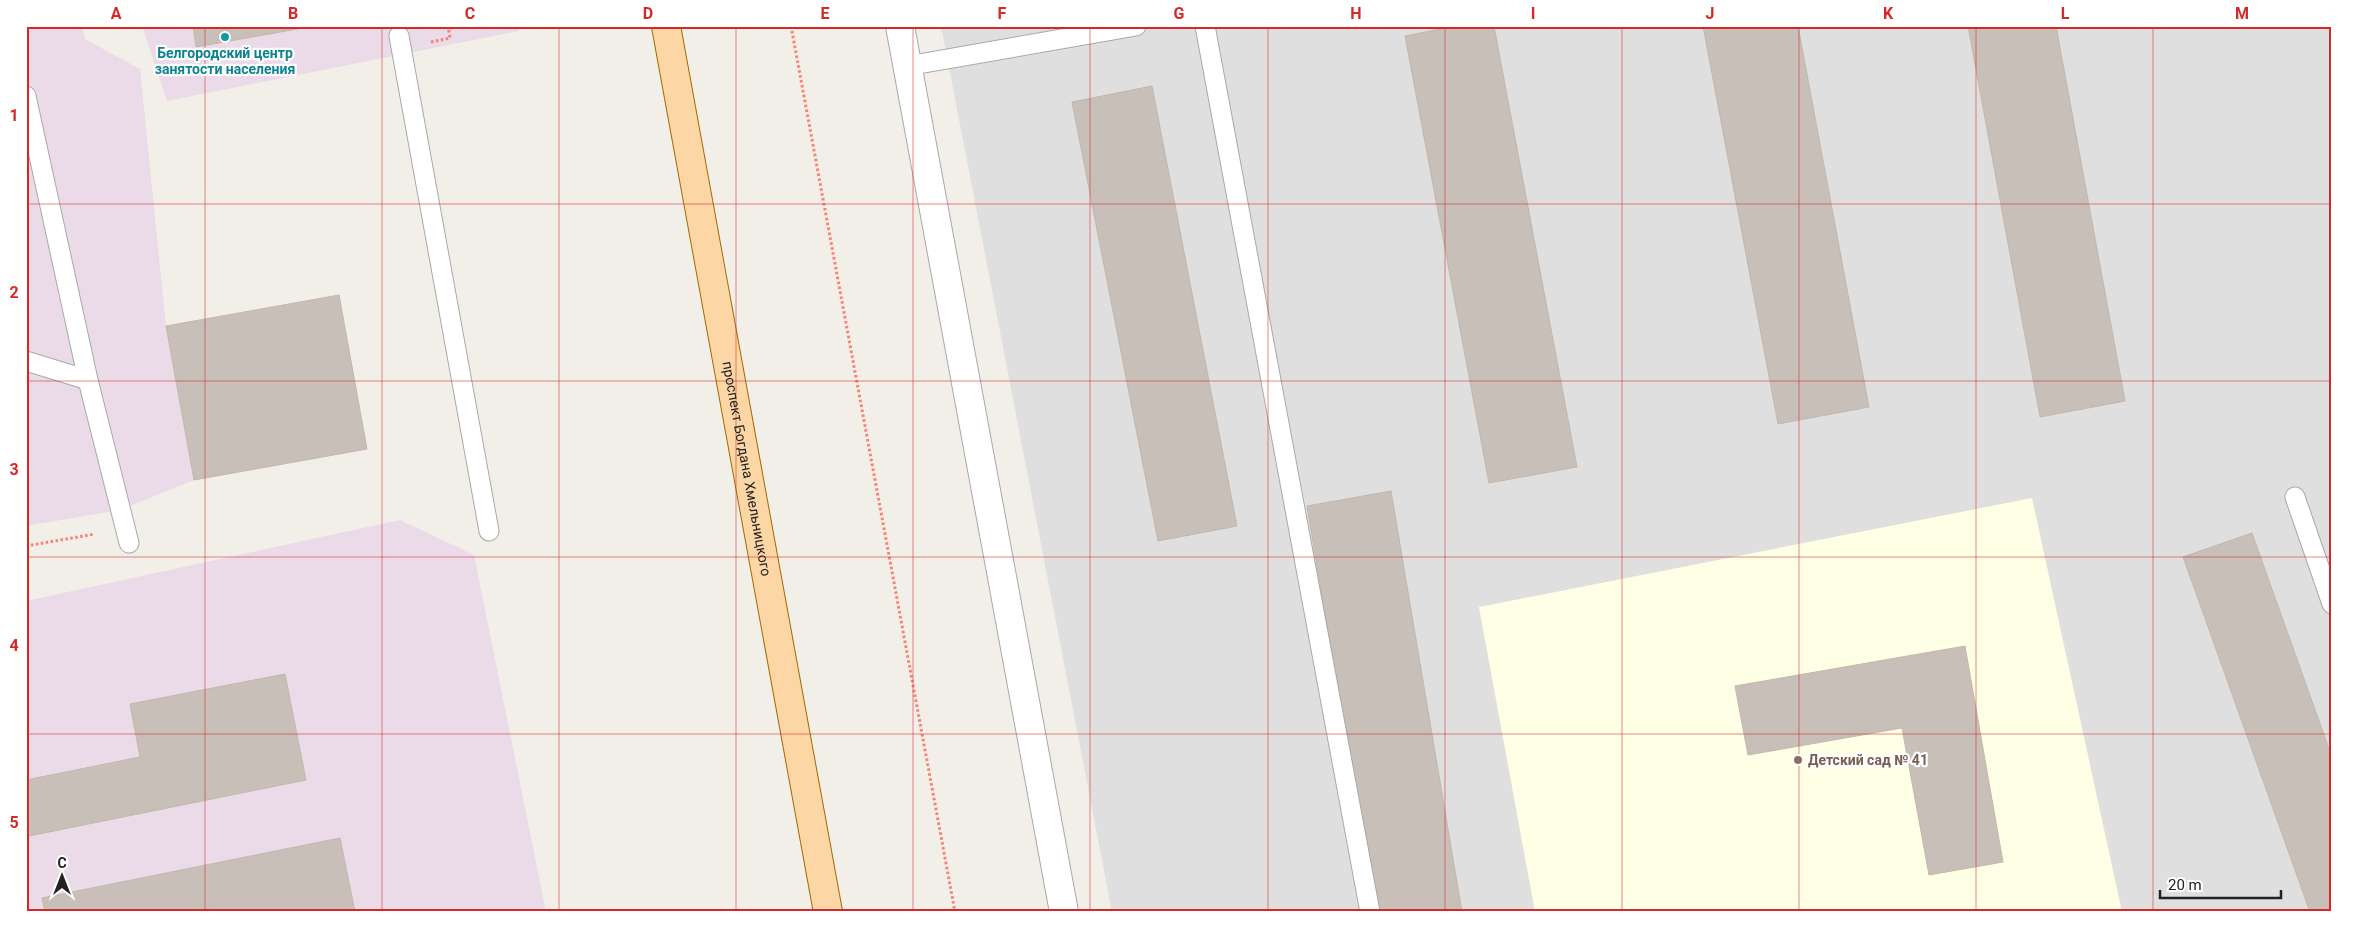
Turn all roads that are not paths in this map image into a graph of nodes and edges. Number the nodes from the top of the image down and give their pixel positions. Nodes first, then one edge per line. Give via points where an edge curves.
1 (666, 26) edge
2 (900, 26) edge
3 (1136, 26) edge
4 (1205, 26) edge
5 (399, 36) dead end
6 (907, 66) junction
7 (26, 96) edge
8 (26, 361) edge
9 (88, 380) junction
10 (2295, 497) dead end
11 (489, 531) dead end
12 (127, 536) road end
13 (2332, 604) edge
14 (828, 912) edge
15 (1064, 912) edge
16 (1370, 912) edge

1 - 14 main road, проспект Богдана Хмельницкого
2 - 6 street
3 - 6 lane
4 - 16 lane
5 - 11 lane
6 - 15 street
7 - 9 lane
8 - 9 lane
9 - 12 lane
10 - 13 lane

